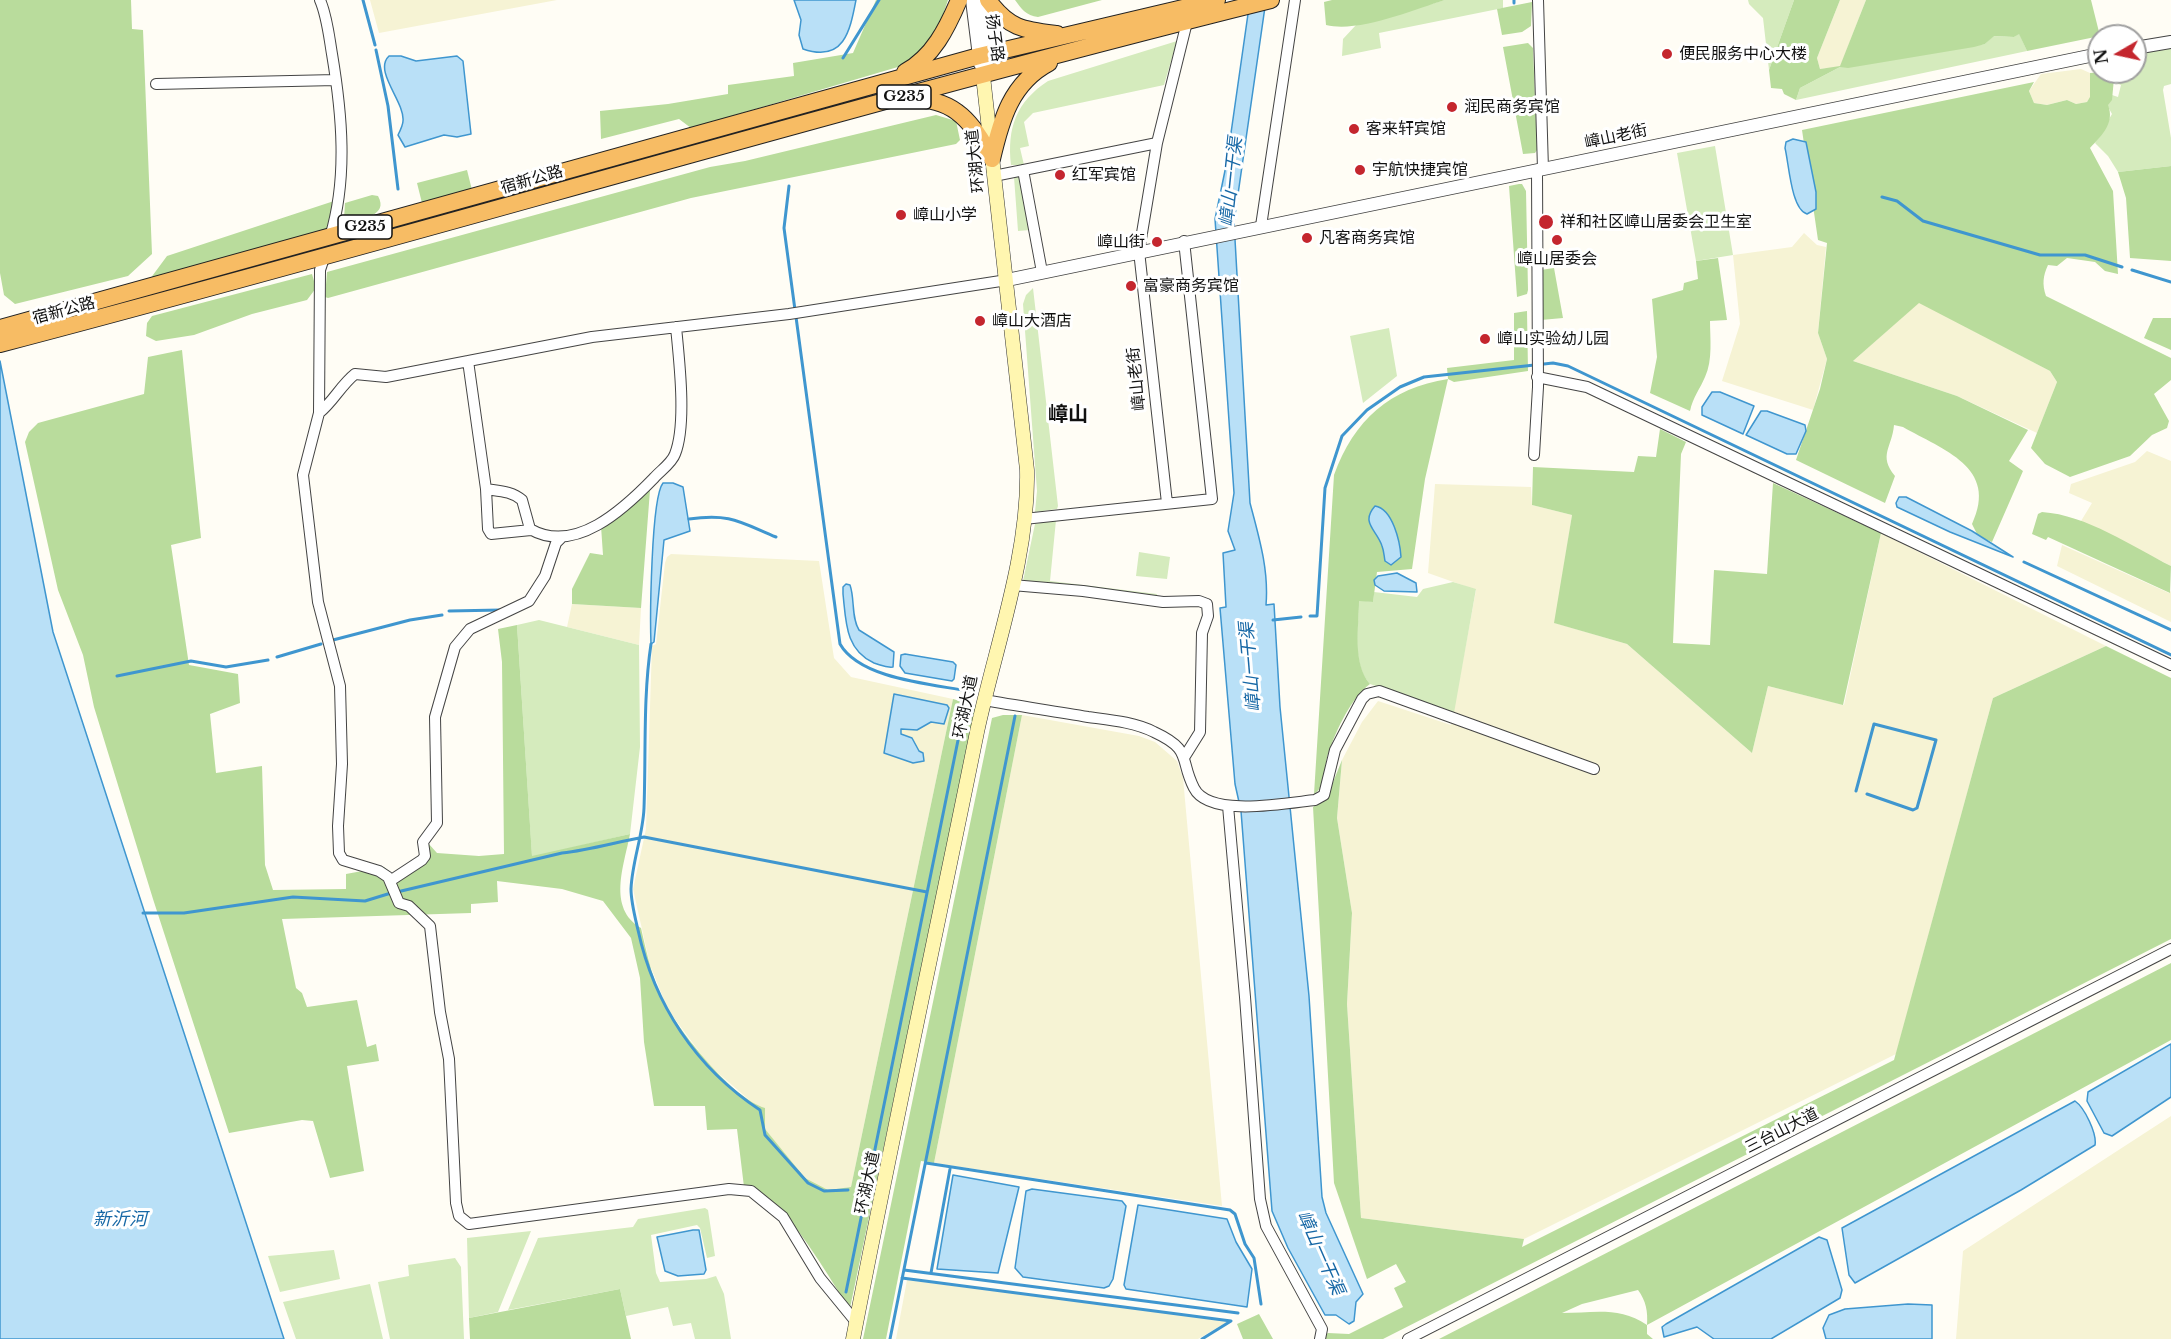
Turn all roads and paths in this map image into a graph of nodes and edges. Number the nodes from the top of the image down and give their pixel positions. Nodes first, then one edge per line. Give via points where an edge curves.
1 (320, 0) edge
2 (959, 0) edge
3 (972, 0) edge
4 (983, 0) edge
5 (988, 0) edge
6 (1271, 0) edge
7 (1296, 0) edge
8 (1538, 0) edge
9 (1200, 7) edge
10 (2171, 42) edge
11 (1074, 43) junction
12 (2147, 46) edge
13 (984, 55) junction
14 (2087, 56) edge
15 (983, 76) junction
16 (336, 80) junction
17 (885, 82) junction
18 (156, 84) dead end
19 (888, 101) junction
20 (1157, 143) junction
21 (993, 167) junction
22 (572, 168) junction
23 (1023, 170) junction
24 (1540, 170) junction
25 (577, 188) junction
26 (1256, 227) junction
27 (330, 237) junction
28 (1187, 241) junction
29 (1140, 251) junction
30 (324, 258) junction
31 (1042, 272) junction
32 (1007, 280) junction
33 (162, 293) junction
34 (676, 327) junction
35 (0, 328) edge
36 (0, 344) edge
37 (468, 361) junction
38 (1537, 368) junction
39 (319, 413) junction
40 (1534, 455) dead end
41 (486, 489) junction
42 (1167, 503) junction
43 (1024, 519) junction
44 (531, 530) junction
45 (561, 538) junction
46 (1012, 585) junction
47 (2171, 666) edge
48 (984, 700) junction
49 (1185, 756) junction
50 (1594, 769) dead end
51 (1230, 806) junction
52 (390, 881) junction
53 (2171, 949) edge
54 (856, 1322) junction
55 (853, 1339) edge
56 (1320, 1339) edge
57 (1408, 1339) edge

1 - 16 street
2 - 17 highway via 950,23 923,59
3 - 13 street, 扬子路
4 - 13 street, 扬子路
5 - 11 highway via 1017,28
6 - 9 highway, G235 via 1232,10
7 - 26 street
8 - 24 street
9 - 11 highway, G235
9 - 20 street, 嶂山老街
10 - 12 street
11 - 13 highway, G235
11 - 15 highway, G235
11 - 21 highway via 1016,91 1000,124
13 - 15 street, 扬子路
13 - 17 highway, G235
14 - 24 street, 嶂山老街
15 - 19 highway, G235
15 - 21 main road, 环湖大道
16 - 18 street
16 - 27 street via 341,139 339,193
17 - 22 highway, G235
19 - 21 highway via 925,99 953,107 974,126
19 - 25 highway, G235
20 - 23 street
20 - 29 street, 嶂山老街
21 - 23 street
21 - 32 main road, 环湖大道
22 - 25 highway, 宿新公路
22 - 27 highway, 宿新公路 / G235
23 - 31 street
24 - 26 street, 嶂山老街
24 - 38 street
25 - 30 highway, 宿新公路 / G235
26 - 28 street, 嶂山老街
27 - 33 highway, 宿新公路 / G235
28 - 29 street, 嶂山老街
28 - 42 street via 1212,499
29 - 31 street, 嶂山老街
29 - 42 street, 嶂山老街
30 - 33 highway, 宿新公路 / G235
30 - 39 street via 320,270
31 - 32 street, 嶂山老街
32 - 34 street via 789,314
32 - 43 main road, 环湖大道 via 1027,470
33 - 35 highway, 宿新公路 / G235
33 - 36 highway, 宿新公路 / G235
34 - 37 street via 592,337
34 - 45 street via 681,382 675,455 632,501 588,530
37 - 39 street via 386,377 355,374
37 - 41 street
38 - 40 street
38 - 47 street via 1587,387
39 - 52 street via 303,475 318,602 340,686 339,853 343,860 379,870
41 - 44 street via 518,496
41 - 44 street via 491,534
42 - 43 street
43 - 46 main road, 环湖大道
44 - 45 street
45 - 52 street via 530,601 470,629 455,647 435,717 437,823 423,842 422,860
46 - 48 main road, 环湖大道
46 - 49 street via 1208,604 1202,633 1200,732
48 - 49 street via 1139,726 1172,743
48 - 54 main road, 环湖大道
49 - 51 street via 1198,795
50 - 51 street via 1379,691 1362,699 1335,750 1324,795 1315,800
51 - 56 street via 1260,1199 1266,1226 1322,1329
52 - 54 street via 399,903 409,906 430,926 449,1059 459,1216 469,1224 729,1189 751,1191 783,1217 820,1278
53 - 57 street, 三台山大道
54 - 55 main road, 环湖大道

